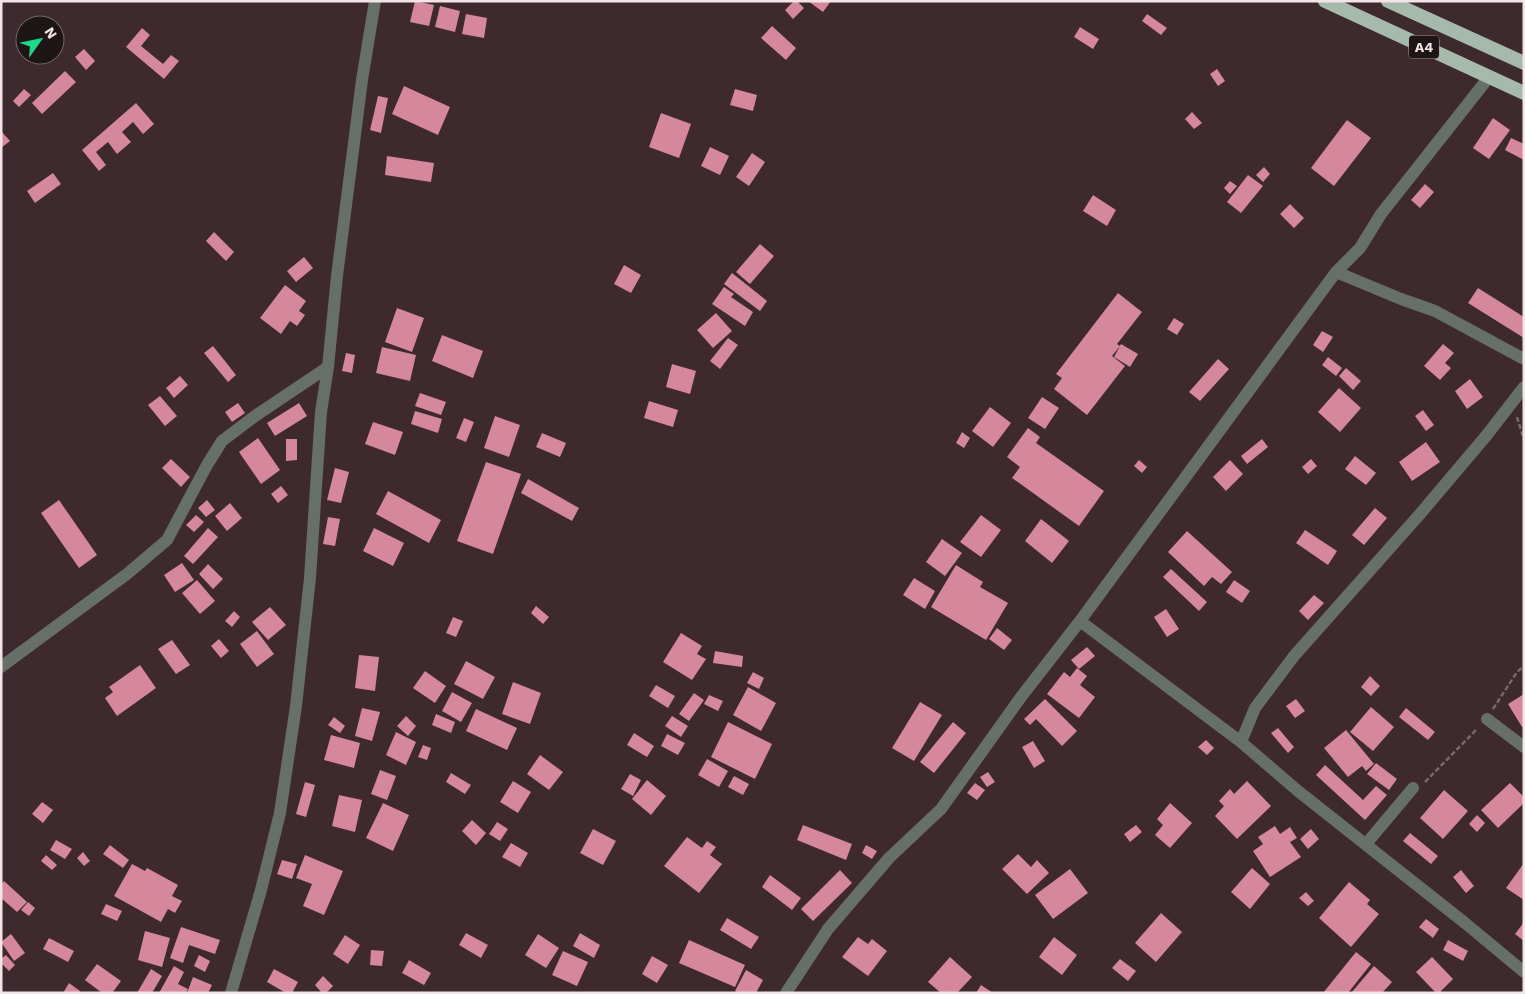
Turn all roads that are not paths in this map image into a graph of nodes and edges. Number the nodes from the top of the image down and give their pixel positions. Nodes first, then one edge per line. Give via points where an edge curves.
1 (375, 1) edge
2 (1325, 1) edge
3 (1388, 1) edge
4 (1524, 63) edge
5 (1489, 77) junction
6 (1524, 93) edge
7 (1336, 272) junction
8 (1524, 359) edge
9 (328, 367) junction
10 (1524, 387) edge
11 (1080, 621) junction
12 (1, 667) edge
13 (1487, 719) road end
14 (1241, 742) junction
15 (1524, 747) edge
16 (1413, 788) road end
17 (1366, 844) junction
18 (1524, 972) edge
19 (231, 993) edge
20 (786, 993) edge

1 - 9 street via 358,110
2 - 5 highway, A4
3 - 4 highway, A4
5 - 6 highway, A4
5 - 7 street via 1381,214 1360,248
7 - 8 street via 1435,311
7 - 11 street
9 - 12 street via 222,441 167,540 128,574
9 - 19 street via 321,412 309,588 280,813
10 - 14 street via 1420,514 1294,656 1255,708
11 - 14 street
11 - 20 street via 941,809 889,858 834,922
13 - 15 street
14 - 17 street
16 - 17 street
17 - 18 street

